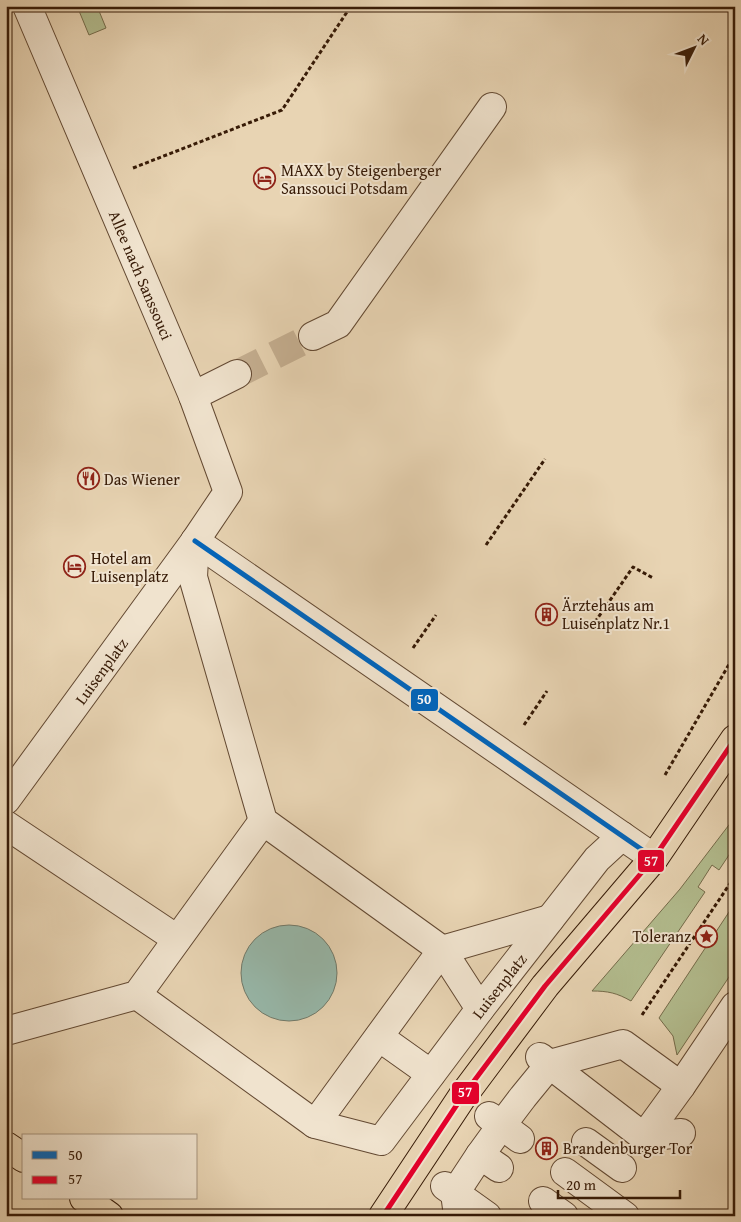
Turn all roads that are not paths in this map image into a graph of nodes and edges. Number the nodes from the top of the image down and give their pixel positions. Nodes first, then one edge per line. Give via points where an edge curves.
1 (27, 6) edge
2 (492, 107) dead end
3 (314, 336) tunnel mouth
4 (237, 374) tunnel mouth
5 (193, 396) junction
6 (195, 541) junction
7 (735, 739) edge
8 (6, 800) edge
9 (263, 821) junction
10 (6, 824) edge
11 (622, 836) junction
12 (654, 858) junction
13 (550, 919) junction
14 (177, 939) junction
15 (442, 950) junction
16 (137, 995) junction
17 (735, 1006) edge
18 (480, 1009) junction
19 (6, 1031) edge
20 (379, 1037) junction
21 (544, 1059) junction
22 (431, 1074) junction
23 (686, 1079) junction
24 (315, 1124) junction
25 (681, 1133) dead end
26 (644, 1137) junction
27 (586, 1142) dead end
28 (6, 1146) edge
29 (22, 1157) edge
30 (622, 1168) dead end
31 (565, 1172) dead end
32 (452, 1198) edge
33 (87, 1200) edge
34 (109, 1216) edge
35 (383, 1216) edge
36 (487, 1216) edge
37 (625, 1216) edge

1 - 5 street, Allee nach Sanssouci
2 - 3 street via 338,324
4 - 5 street
5 - 6 street, Allee nach Sanssouci via 228,492
6 - 8 street, Luisenplatz
6 - 9 street via 193,577
6 - 11 street
7 - 12 main road
9 - 14 street
9 - 15 street
10 - 14 street
11 - 12 street
11 - 13 street, Luisenplatz via 597,859
12 - 35 main road via 545,986 462,1097
13 - 15 street
13 - 18 street, Luisenplatz
14 - 16 street
15 - 18 street
15 - 20 street
16 - 19 street
16 - 24 street
17 - 23 street
18 - 22 street, Luisenplatz
20 - 22 street
20 - 24 street
21 - 23 street via 623,1044
21 - 26 street
21 - 32 street via 532,1103 503,1127 490,1162
22 - 24 street, Luisenplatz via 381,1141
23 - 26 street
25 - 26 street
27 - 30 street
28 - 29 main road
31 - 37 street
32 - 36 street
33 - 34 main road

